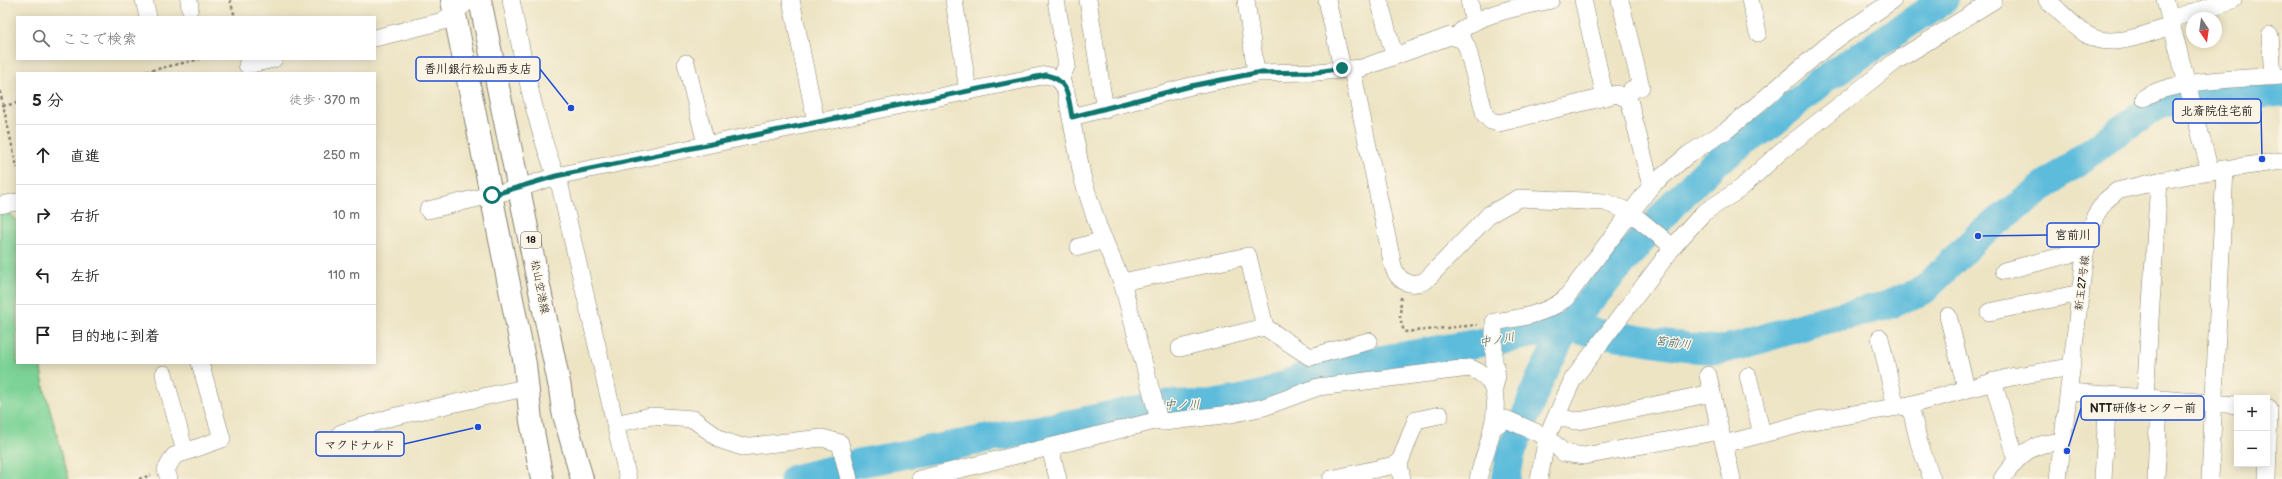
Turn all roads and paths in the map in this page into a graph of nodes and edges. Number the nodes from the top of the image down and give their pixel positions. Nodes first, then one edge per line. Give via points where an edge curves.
1 (144, 0) edge
2 (230, 0) edge
3 (480, 0) edge
4 (511, 0) edge
5 (791, 0) edge
6 (954, 0) edge
7 (1056, 0) edge
8 (1088, 0) edge
9 (1246, 0) edge
10 (1327, 0) edge
11 (1379, 0) edge
12 (1469, 0) edge
13 (1551, 0) edge
14 (1583, 0) edge
15 (1620, 0) edge
16 (1750, 0) edge
17 (1893, 0) edge
18 (1994, 0) edge
19 (2047, 0) edge
20 (2165, 0) edge
21 (2233, 0) edge
22 (459, 4) edge
23 (148, 16) edge
24 (235, 16) edge
25 (1474, 22) junction
26 (2171, 23) junction
27 (1758, 33) dead end
28 (2270, 36) dead end
29 (1457, 37) junction
30 (376, 38) edge
31 (1394, 55) junction
32 (196, 60) edge
33 (270, 60) edge
34 (686, 63) dead end
35 (247, 65) dead end
36 (1347, 69) junction
37 (144, 72) edge
38 (1256, 73) junction
39 (2278, 76) edge
40 (1060, 80) junction
41 (2188, 87) junction
42 (0, 90) edge
43 (968, 91) junction
44 (1605, 97) junction
45 (1625, 97) junction
46 (2144, 98) dead end
47 (16, 103) edge
48 (4, 106) junction
49 (1105, 110) junction
50 (1072, 117) junction
51 (816, 122) junction
52 (706, 144) junction
53 (2282, 161) edge
54 (16, 163) edge
55 (2218, 170) junction
56 (556, 176) junction
57 (2158, 180) junction
58 (1651, 186) junction
59 (520, 188) junction
60 (492, 195) junction
61 (16, 202) edge
62 (0, 205) edge
63 (428, 210) dead end
64 (1634, 215) junction
65 (1670, 245) junction
66 (2086, 250) junction
67 (2004, 271) dead end
68 (1401, 280) junction
69 (1128, 281) junction
70 (2081, 293) junction
71 (1989, 312) dead end
72 (1948, 316) dead end
73 (1265, 327) junction
74 (1494, 330) junction
75 (1880, 338) dead end
76 (1369, 341) dead end
77 (1180, 348) dead end
78 (200, 364) edge
79 (2071, 367) junction
80 (164, 374) dead end
81 (1708, 375) dead end
82 (1748, 376) dead end
83 (1994, 381) junction
84 (529, 387) junction
85 (1494, 388) junction
86 (1966, 388) junction
87 (2069, 392) junction
88 (1712, 393) junction
89 (2108, 395) junction
90 (2152, 398) junction
91 (2214, 403) junction
92 (2234, 405) edge
93 (1903, 406) junction
94 (2273, 408) edge
95 (1440, 414) dead end
96 (1557, 416) junction
97 (1154, 419) junction
98 (615, 424) junction
99 (1492, 428) junction
100 (341, 434) dead end
101 (1762, 434) junction
102 (1547, 437) junction
103 (1722, 437) junction
104 (2062, 442) junction
105 (1050, 448) junction
106 (185, 452) junction
107 (2016, 460) junction
108 (847, 470) edge
109 (1400, 471) edge
110 (1929, 478) edge
111 (169, 479) edge
112 (542, 479) edge
113 (582, 479) edge
114 (628, 479) edge
115 (920, 479) edge
116 (1058, 479) edge
117 (1331, 479) edge
118 (1478, 479) edge
119 (1538, 479) edge
120 (1732, 479) edge
121 (2002, 479) edge
122 (2058, 479) edge
123 (2103, 479) edge
124 (2156, 479) edge
125 (2210, 479) edge
126 (2266, 479) edge

1 - 23 street
2 - 24 path
3 - 59 main road, 松山空港線 / 18
4 - 56 street via 528,82
5 - 51 street
6 - 43 street
7 - 40 street via 1067,65
8 - 49 street
9 - 38 street
10 - 36 street
11 - 31 street
12 - 25 street
13 - 25 street
14 - 44 street
15 - 45 street via 1641,87 1632,90
16 - 27 street
17 - 58 street via 1827,46 1727,130 1689,154
18 - 65 street via 1927,40 1843,101 1780,152 1740,189 1703,213
19 - 26 street via 2085,34 2105,41 2120,41
20 - 26 street
21 - 26 street
22 - 30 street via 443,21
22 - 60 main road
25 - 29 street via 1462,29
26 - 41 street
28 - 39 street
29 - 31 street via 1442,38
29 - 44 street via 1463,40 1467,47 1485,115 1491,121 1500,123
31 - 36 street via 1362,68
32 - 37 path
33 - 35 street
34 - 52 street
36 - 38 street
36 - 68 street via 1395,274
38 - 49 street via 1191,86
39 - 41 street
40 - 43 street via 1046,75
40 - 50 street via 1066,92
41 - 46 street via 2156,92
41 - 55 street via 2195,113
42 - 48 path
43 - 51 street
44 - 45 street via 1617,94
45 - 58 street via 1632,107
47 - 48 path
48 - 54 path
49 - 50 street
50 - 69 street via 1084,180 1091,244
51 - 52 street
52 - 56 street
53 - 55 street, 新玉27号線
55 - 57 street, 新玉27号線
55 - 91 street
56 - 59 street
56 - 98 street
57 - 66 street, 新玉27号線 via 2118,191 2105,201 2095,216
57 - 90 street
58 - 64 street
59 - 60 street
59 - 113 main road, 松山空港線 / 18 via 563,411
60 - 63 street
60 - 84 main road
61 - 62 street
64 - 65 street
64 - 68 street via 1605,202 1519,198 1490,214 1425,281 1409,284
64 - 74 street via 1564,299 1551,309
65 - 96 street via 1573,379
66 - 67 street
66 - 70 street, 新玉27号線
68 - 74 path via 1400,318 1404,332 1456,328
69 - 73 street via 1248,256
69 - 97 street
70 - 71 street
70 - 79 street, 新玉27号線
72 - 86 street
73 - 76 street via 1310,357
73 - 77 street
74 - 85 street via 1494,361 1497,376
75 - 93 street
78 - 106 street via 222,439
79 - 83 street
79 - 87 street, 新玉27号線
80 - 106 street
81 - 88 street
82 - 101 street
83 - 86 street
83 - 107 street
84 - 100 street via 392,417
84 - 112 main road via 531,421
85 - 97 street via 1479,372 1469,368 1458,368 1318,386 1264,407 1231,414 1164,422
85 - 99 street via 1495,410
86 - 93 street
87 - 89 street
87 - 104 street, 新玉27号線
88 - 96 street via 1584,420 1574,421
88 - 103 street
89 - 90 street
89 - 123 street
90 - 91 street
90 - 124 street
91 - 92 street
91 - 125 street
93 - 101 street via 1817,420
93 - 110 street via 1919,444
94 - 126 street
95 - 109 street via 1416,420
96 - 102 street
97 - 105 street
98 - 108 street via 651,416 693,419 721,440 742,447 822,438 840,443
98 - 114 street
99 - 102 street via 1506,419
99 - 118 street
101 - 103 street
102 - 103 street via 1564,453 1584,456
102 - 119 street
103 - 120 street
104 - 107 street via 2038,445
104 - 122 street, 新玉27号線
105 - 115 street
105 - 116 street
106 - 111 street via 174,456 166,470
107 - 121 street
109 - 117 street

